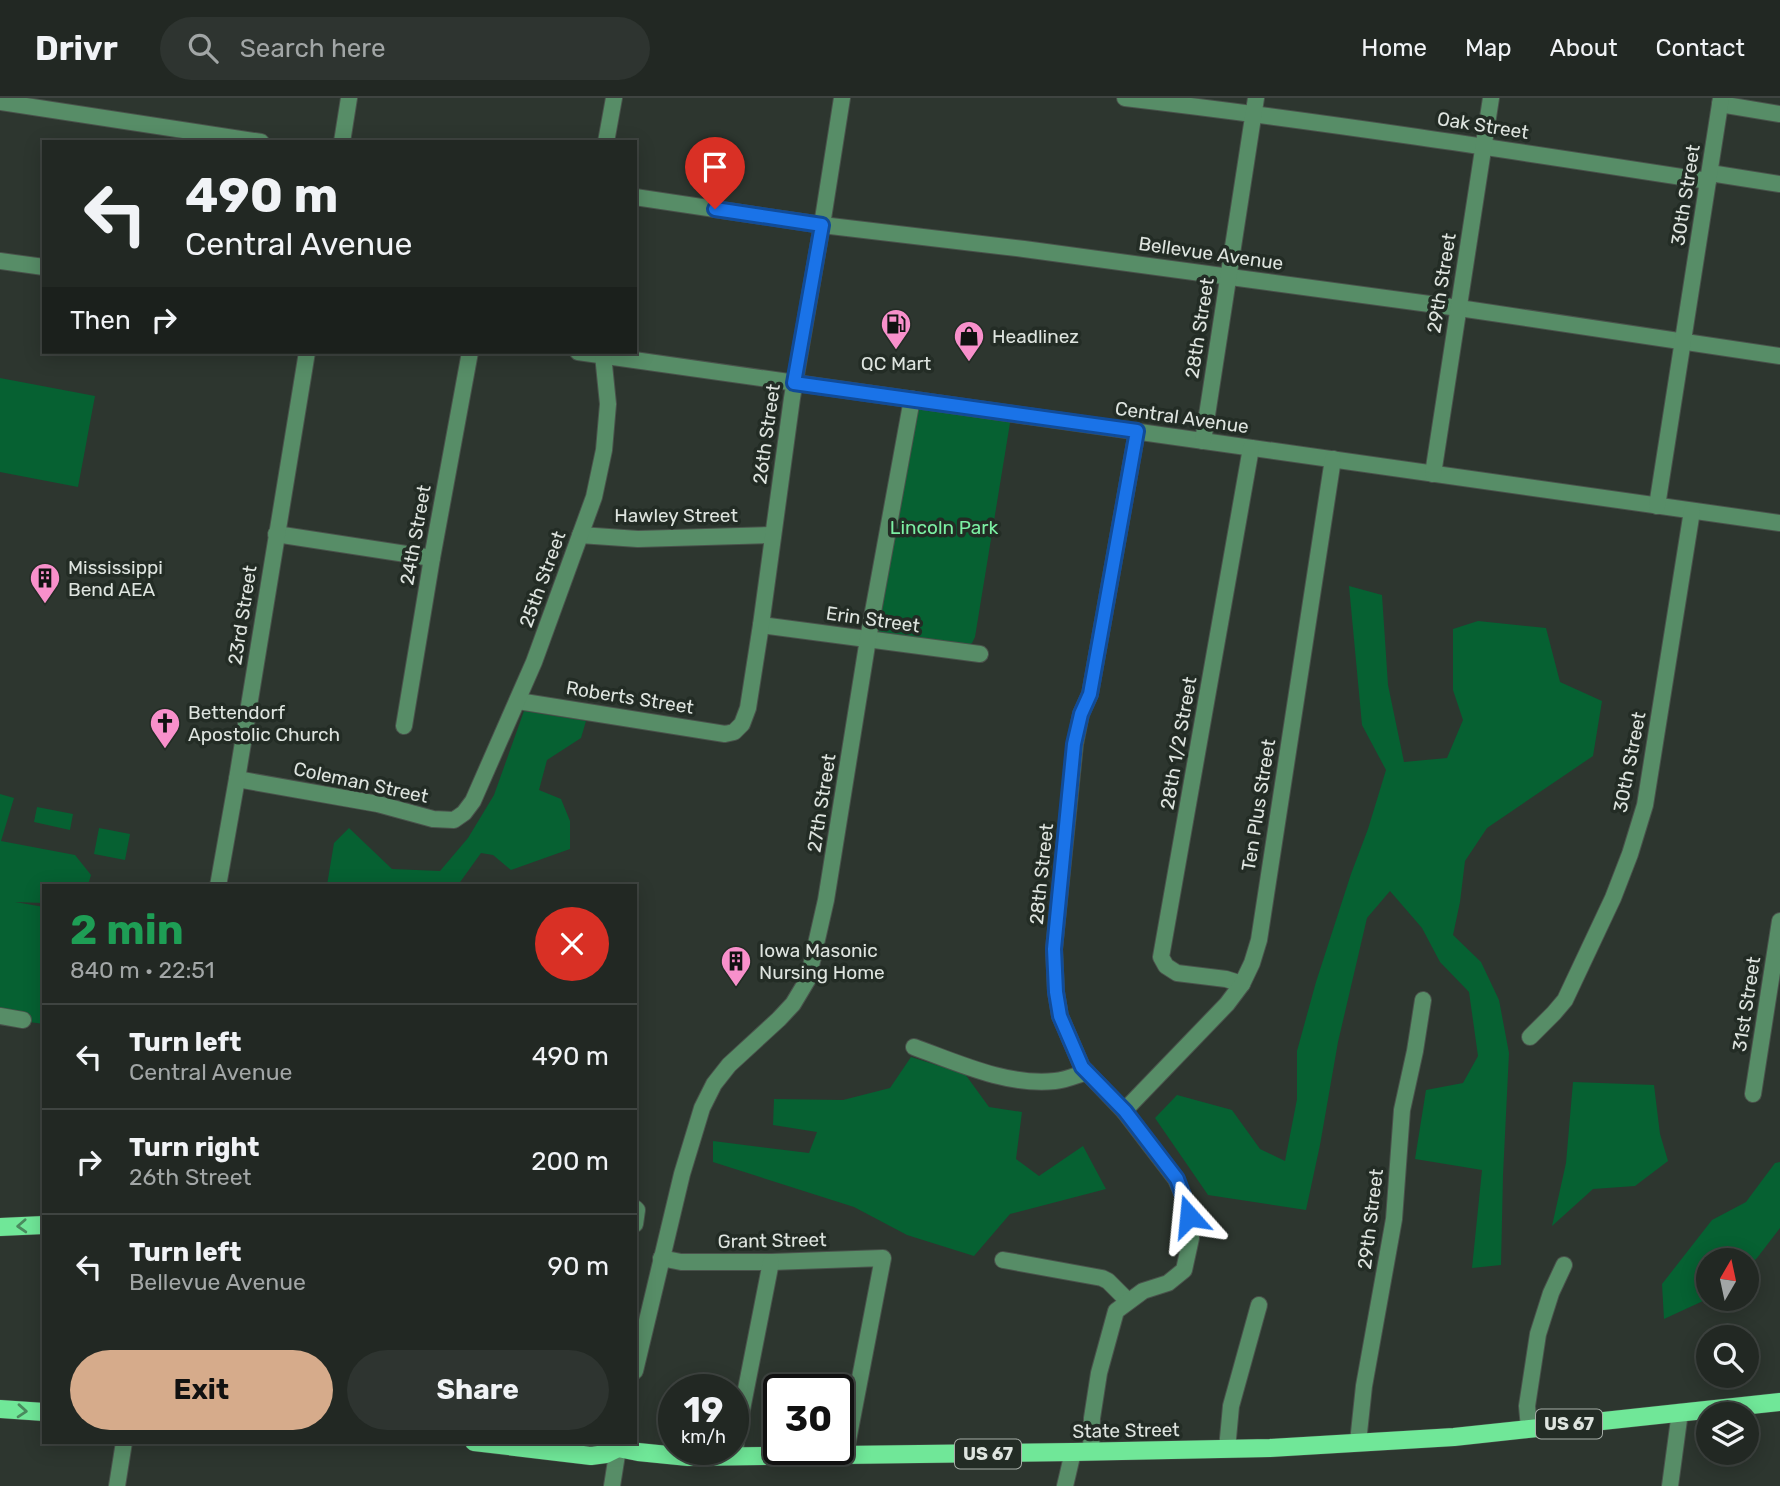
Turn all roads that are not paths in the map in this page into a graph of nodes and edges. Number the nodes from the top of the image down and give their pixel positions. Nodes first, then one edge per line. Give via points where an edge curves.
1 (349, 98) edge
2 (614, 98) edge
3 (842, 98) edge
4 (1125, 98) edge
5 (1491, 98) edge
6 (1721, 101) edge
7 (0, 102) edge
8 (1254, 105) edge
9 (1780, 114) edge
10 (248, 140) edge
11 (342, 140) edge
12 (606, 140) edge
13 (1483, 146) junction
14 (1709, 177) junction
15 (1780, 184) edge
16 (637, 197) edge
17 (822, 225) junction
18 (0, 261) edge
19 (42, 267) edge
20 (1228, 276) junction
21 (1459, 307) junction
22 (1683, 341) junction
23 (307, 354) edge
24 (470, 354) edge
25 (595, 354) edge
26 (603, 355) junction
27 (1780, 356) edge
28 (794, 383) junction
29 (912, 399) junction
30 (1137, 431) junction
31 (1203, 441) junction
32 (1251, 448) junction
33 (1333, 459) junction
34 (1433, 474) junction
35 (1657, 506) junction
36 (1692, 510) junction
37 (1780, 523) edge
38 (276, 534) junction
39 (580, 535) junction
40 (773, 536) junction
41 (432, 558) junction
42 (761, 625) junction
43 (868, 639) junction
44 (980, 654) dead end
45 (518, 701) junction
46 (404, 726) dead end
47 (734, 732) joint
48 (237, 779) junction
49 (470, 805) joint
50 (218, 884) edge
51 (1780, 921) edge
52 (1242, 984) junction
53 (1423, 1000) dead end
54 (0, 1016) edge
55 (23, 1020) dead end
56 (1530, 1037) dead end
57 (914, 1047) dead end
58 (1087, 1072) junction
59 (1753, 1094) dead end
60 (1125, 1111) junction
61 (42, 1225) edge
62 (0, 1227) edge
63 (662, 1258) junction
64 (1003, 1260) dead end
65 (771, 1262) junction
66 (1564, 1265) dead end
67 (1128, 1301) junction
68 (1259, 1305) dead end
69 (637, 1363) edge
70 (749, 1374) edge
71 (1780, 1402) edge
72 (0, 1409) edge
73 (854, 1409) edge
74 (42, 1412) edge
75 (1680, 1412) junction
76 (1529, 1429) junction
77 (1358, 1443) junction
78 (124, 1444) edge
79 (510, 1444) edge
80 (617, 1444) edge
81 (1227, 1449) junction
82 (1082, 1452) junction
83 (658, 1454) edge
84 (854, 1456) edge
85 (117, 1486) edge
86 (612, 1486) edge
87 (1065, 1486) edge
88 (1670, 1486) edge

1 - 11 street
2 - 12 street
3 - 17 street, 26th Street
4 - 8 street, Oak Street
5 - 13 street, 29th Street
6 - 9 street
6 - 14 street, 30th Street
7 - 10 street
8 - 13 street, Oak Street
8 - 20 street, 28th Street
13 - 14 street, Oak Street
13 - 21 street, 29th Street
14 - 15 street, Oak Street
14 - 22 street, 30th Street
16 - 17 street, Bellevue Avenue
17 - 20 street, Bellevue Avenue
17 - 28 street, 26th Street
18 - 19 street
20 - 21 street, Bellevue Avenue
20 - 31 street, 28th Street
21 - 22 street, Bellevue Avenue
21 - 34 street, 29th Street
22 - 27 street, Bellevue Avenue
22 - 35 street, 30th Street
23 - 38 street, 23rd Street
24 - 41 street, 24th Street
25 - 26 street, Central Avenue
26 - 28 street, Central Avenue
26 - 39 street, 25th Street via 608,404 604,450
28 - 29 street, Central Avenue
28 - 40 street, 26th Street
29 - 30 street, Central Avenue
29 - 43 street, 27th Street
30 - 31 street, Central Avenue
30 - 58 street, 28th Street via 1090,694 1074,744 1054,949 1060,1016
31 - 32 street, Central Avenue
32 - 33 street, Central Avenue
32 - 52 street, 28th 1/2 Street via 1161,957 1177,973
33 - 34 street, Central Avenue
33 - 52 street, Ten Plus Street via 1259,940
34 - 35 street, Central Avenue
35 - 36 street, Central Avenue
36 - 37 street, Central Avenue
36 - 56 street, 30th Street via 1646,805 1613,898 1565,1000
38 - 41 street
38 - 48 street, 23rd Street
39 - 40 street, Hawley Street
39 - 45 street, 25th Street
40 - 42 street, 26th Street
41 - 46 street, 24th Street
42 - 43 street, Erin Street
42 - 47 street, 26th Street via 748,708
43 - 44 street, Erin Street
43 - 63 street, 27th Street via 826,900 807,979 793,1004 714,1084 682,1174
45 - 47 street, Roberts Street
45 - 49 street, 25th Street
48 - 49 street, Coleman Street via 378,804 433,819 454,820
48 - 50 street, 23rd Street
51 - 59 street, 31st Street
52 - 60 street, Ten Plus Street
53 - 77 street, 29th Street via 1402,1110 1394,1219
54 - 55 street
57 - 58 street via 1025,1081 1057,1081
58 - 60 street, 28th Street
60 - 67 street, 28th Street via 1177,1179 1191,1238 1184,1270 1168,1283
61 -> 62 main road
63 - 65 street, Grant Street
63 - 69 street
64 - 67 street via 1102,1278
65 - 70 street
65 - 73 street, Grant Street via 883,1258
66 - 76 street via 1538,1334 1527,1406
67 - 82 street via 1116,1311 1106,1343
68 - 81 street via 1231,1406
71 - 75 main road, State Street / US 67
72 -> 74 main road
75 - 76 main road, State Street / US 67
75 - 88 street
76 - 77 main road, State Street / US 67
77 - 81 main road, State Street / US 67
78 - 85 street
79 - 80 main road, State Street / US 67 via 591,1455 606,1454
80 - 83 main road, State Street / US 67
80 - 86 street
81 - 82 main road, State Street / US 67
82 - 84 main road, State Street / US 67
82 - 87 street

